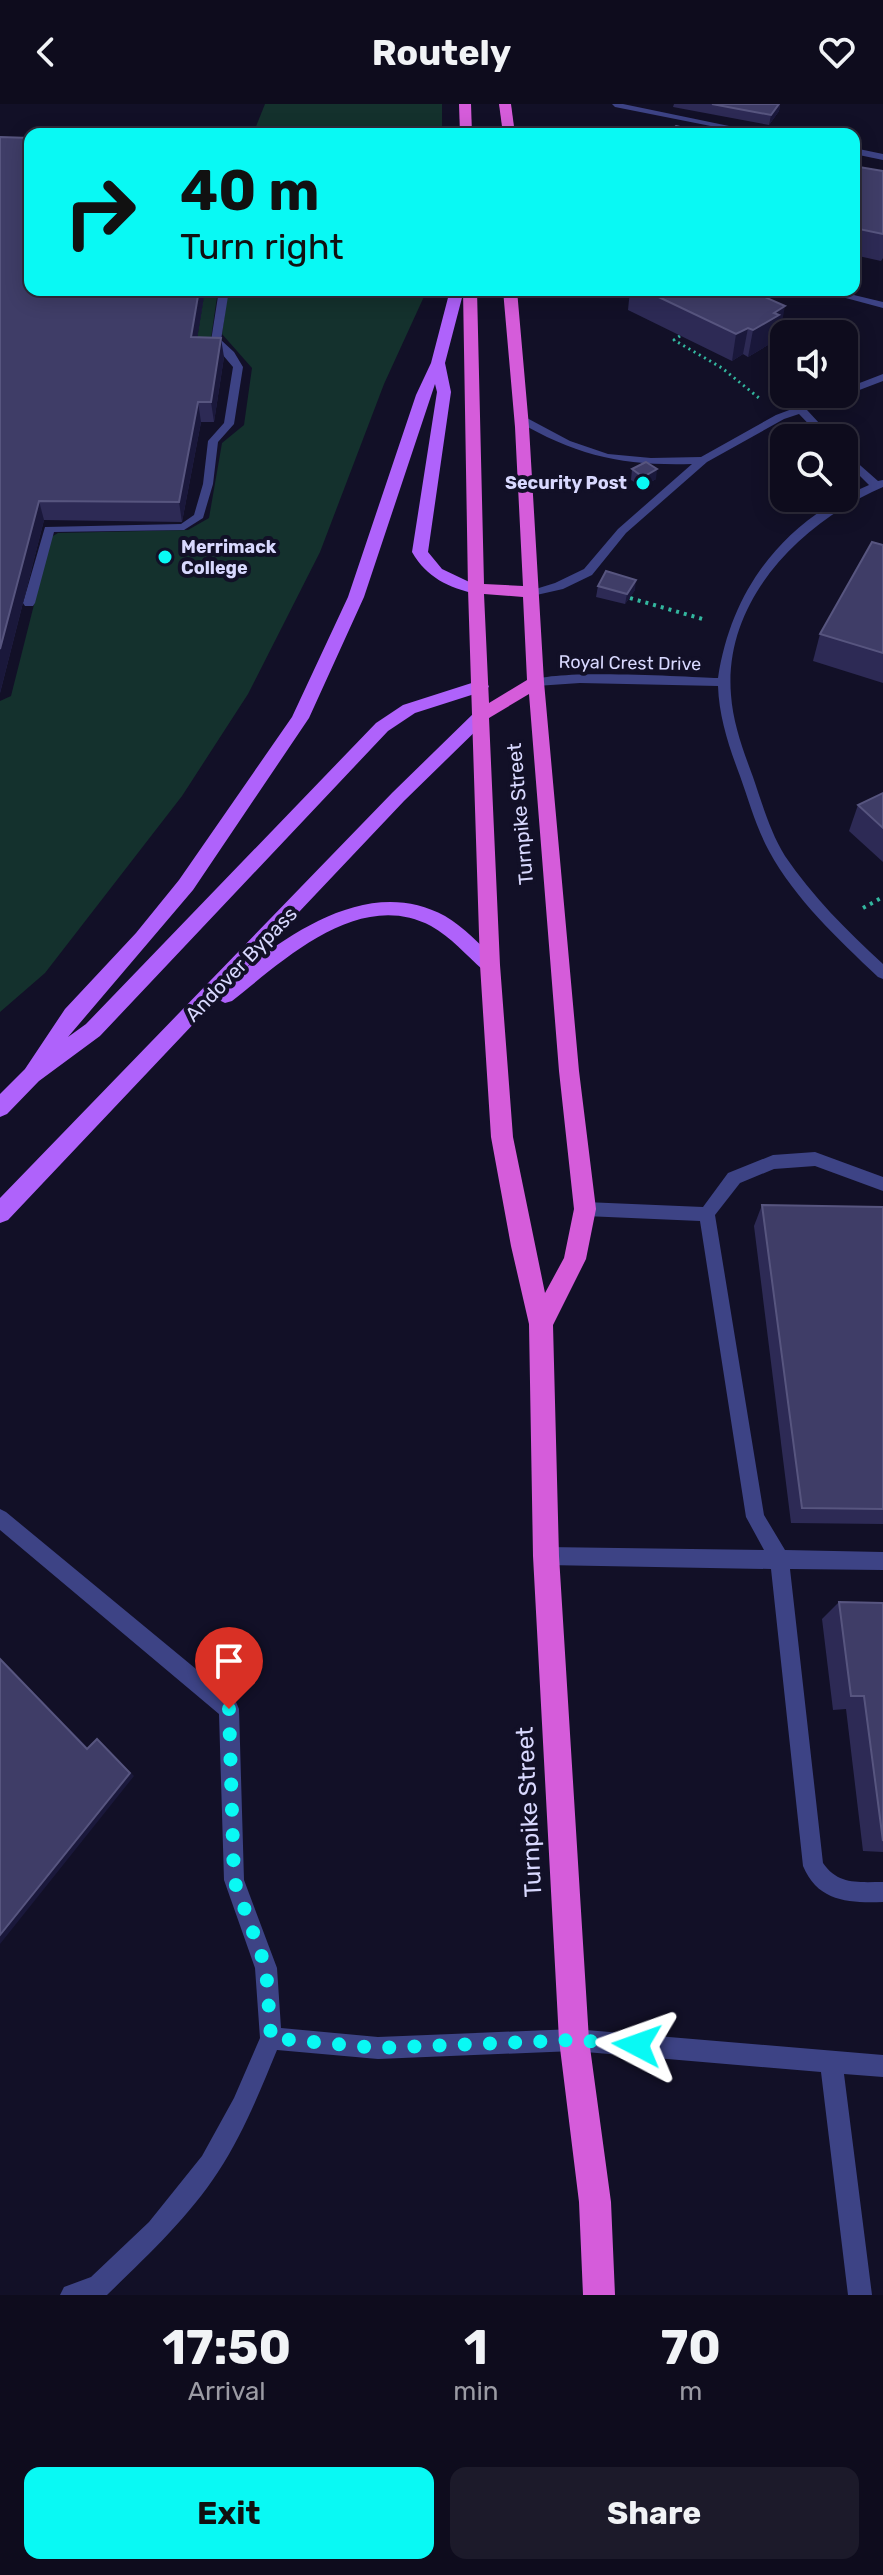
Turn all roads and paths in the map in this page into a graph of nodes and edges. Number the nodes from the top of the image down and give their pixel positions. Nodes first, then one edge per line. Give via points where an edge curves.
1 (465, 104) edge
2 (505, 104) edge
3 (615, 105) edge
4 (466, 128) edge
5 (508, 128) edge
6 (733, 128) edge
7 (860, 152) edge
8 (883, 157) edge
9 (223, 296) edge
10 (454, 296) edge
11 (470, 296) edge
12 (511, 296) edge
13 (846, 296) edge
14 (883, 305) edge
15 (680, 336) edge
16 (438, 363) junction
17 (883, 377) edge
18 (858, 388) edge
19 (803, 408) edge
20 (800, 409) junction
21 (780, 417) junction
22 (521, 419) junction
23 (814, 424) edge
24 (703, 460) junction
25 (858, 466) edge
26 (879, 484) edge
27 (476, 589) junction
28 (532, 592) junction
29 (630, 598) edge
30 (29, 603) dead end
31 (735, 629) junction
32 (536, 682) junction
33 (724, 682) junction
34 (481, 686) junction
35 (482, 715) junction
36 (490, 965) junction
37 (883, 973) edge
38 (176, 1031) junction
39 (32, 1075) junction
40 (0, 1108) edge
41 (883, 1184) edge
42 (585, 1209) junction
43 (0, 1213) edge
44 (707, 1214) junction
45 (541, 1324) junction
46 (0, 1518) edge
47 (546, 1556) junction
48 (779, 1558) junction
49 (883, 1561) edge
50 (883, 1892) edge
51 (271, 2038) junction
52 (574, 2040) junction
53 (831, 2062) junction
54 (883, 2066) edge
55 (72, 2295) edge
56 (599, 2295) edge
57 (860, 2295) edge

1 - 4 highway
2 - 5 highway
3 - 6 street
7 - 8 street
9 - 30 street via 216,341 238,367 229,424 213,441 199,516 184,527 49,529
10 - 16 main road
11 - 27 highway, Turnpike Street
12 - 22 highway, Turnpike Street
13 - 14 street
15 - 21 path via 674,340 722,368
16 - 27 main road via 444,392 420,552 437,575
16 - 39 main road via 356,597 300,718 186,885 72,1015
17 - 18 street
19 - 20 street
20 - 21 street
20 - 23 street
21 - 24 street
22 - 24 street via 608,459
22 - 28 highway, Turnpike Street
24 - 28 street via 622,531 588,572
25 - 26 street, Royal Crest Drive
26 - 31 street, Royal Crest Drive via 825,513 775,556 756,581
27 - 28 highway
27 - 34 highway, Turnpike Street
28 - 32 highway, Turnpike Street
29 - 31 path
31 - 33 street, Royal Crest Drive
32 - 33 street, Royal Crest Drive
32 - 34 highway
32 - 35 highway
32 - 42 highway, Turnpike Street
33 - 37 street, Royal Crest Drive via 730,730 779,858 830,925
34 - 35 highway, Turnpike Street
34 - 39 main road via 409,709 382,727 93,1030
35 - 36 highway, Turnpike Street
35 - 38 main road, Andover Bypass
36 - 38 main road via 432,919 394,910 356,913 314,930
36 - 45 highway, Turnpike Street via 502,1137
38 - 43 main road, Andover Bypass
39 - 40 main road
41 - 44 street via 815,1159 773,1162 734,1178
42 - 44 street
42 - 45 highway, Turnpike Street via 575,1259
44 - 48 street via 755,1517
45 - 47 highway, Turnpike Street
46 - 51 street via 229,1709 234,1880 266,1968
47 - 48 street
47 - 52 highway, Turnpike Street
48 - 49 street
48 - 50 street via 813,1866 823,1883 839,1892
51 - 52 street via 378,2048
51 - 55 street via 210,2164 157,2230 98,2287
52 - 53 street
52 - 56 highway, Turnpike Street via 595,2202
53 - 54 street
53 - 57 street

